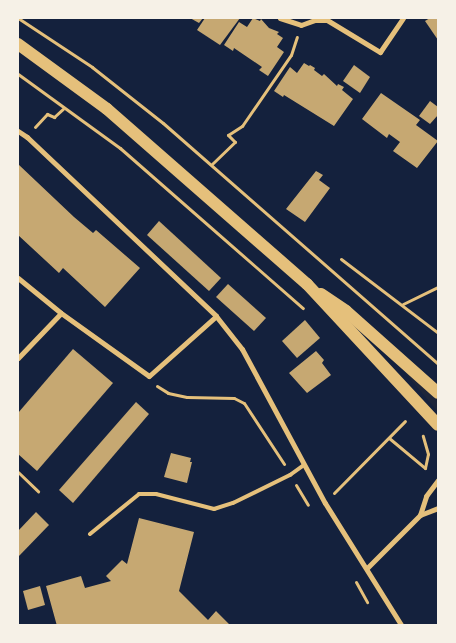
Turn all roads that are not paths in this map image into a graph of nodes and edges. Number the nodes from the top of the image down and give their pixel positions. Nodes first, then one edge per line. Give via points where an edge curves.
1 (280, 18) edge
2 (403, 18) edge
3 (18, 44) edge
4 (18, 131) edge
5 (18, 278) edge
6 (307, 284) junction
7 (61, 314) junction
8 (216, 316) junction
9 (18, 358) edge
10 (438, 393) edge
11 (438, 425) edge
12 (304, 465) junction
13 (438, 480) edge
14 (438, 508) edge
15 (420, 515) junction
16 (90, 534) dead end
17 (367, 568) junction
18 (402, 626) edge

1 - 2 street via 301,25 327,20 380,52
3 - 6 main road via 107,109
4 - 8 street
5 - 7 street
6 - 10 main road via 346,311
6 - 11 main road
7 - 8 street via 149,376
7 - 9 street
8 - 12 street via 242,349
12 - 16 lane via 233,503 214,509 156,494 139,494
12 - 17 street
13 - 15 street via 426,496
14 - 15 street
15 - 17 street
17 - 18 street

